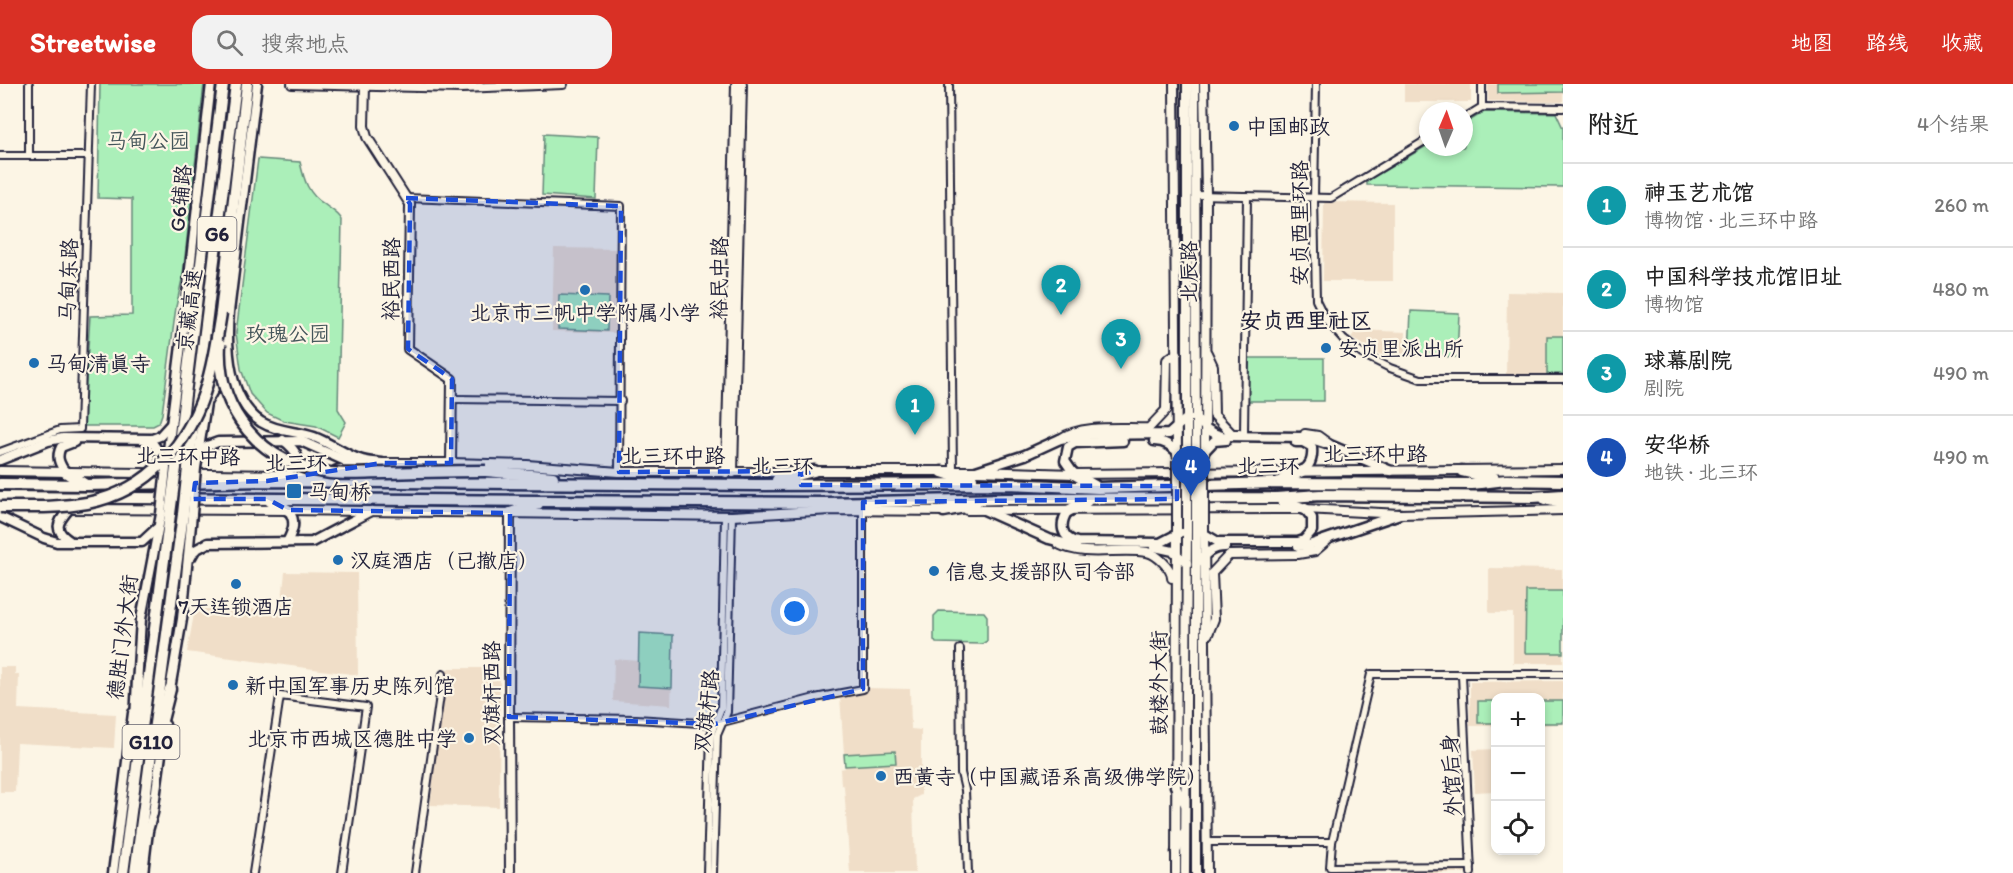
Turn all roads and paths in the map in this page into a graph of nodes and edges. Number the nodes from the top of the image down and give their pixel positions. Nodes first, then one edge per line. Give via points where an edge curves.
1 (29, 84) edge
2 (91, 84) edge
3 (211, 84) edge
4 (223, 84) edge
5 (236, 84) edge
6 (247, 84) edge
7 (257, 84) edge
8 (292, 84) edge
9 (562, 84) edge
10 (736, 84) edge
11 (742, 84) edge
12 (949, 84) edge
13 (1174, 84) edge
14 (1187, 84) edge
15 (1195, 84) edge
16 (1204, 84) edge
17 (1316, 84) edge
18 (1482, 84) edge
19 (365, 86) junction
20 (500, 86) edge
21 (1482, 106) junction
22 (1563, 108) edge
23 (1473, 112) edge
24 (1419, 145) edge
25 (29, 155) junction
26 (0, 156) edge
27 (88, 156) junction
28 (1196, 195) junction
29 (1206, 195) junction
30 (1247, 196) junction
31 (406, 198) junction
32 (1314, 198) junction
33 (202, 255) junction
34 (225, 313) junction
35 (185, 317) junction
36 (1206, 352) junction
37 (1177, 353) junction
38 (229, 362) junction
39 (201, 367) junction
40 (1563, 379) edge
41 (452, 399) junction
42 (621, 401) junction
43 (1192, 417) junction
44 (171, 423) junction
45 (1177, 429) junction
46 (1206, 429) junction
47 (201, 431) junction
48 (1244, 434) junction
49 (88, 439) junction
50 (144, 440) junction
51 (282, 440) junction
52 (1060, 440) junction
53 (218, 442) junction
54 (1330, 445) junction
55 (1205, 450) junction
56 (0, 452) edge
57 (1177, 455) junction
58 (0, 460) edge
59 (1195, 460) junction
60 (194, 463) junction
61 (382, 463) junction
62 (451, 463) junction
63 (170, 466) junction
64 (359, 467) junction
65 (1563, 469) edge
66 (0, 471) edge
67 (814, 471) junction
68 (948, 471) junction
69 (976, 471) junction
70 (1302, 471) junction
71 (1391, 471) junction
72 (1462, 471) junction
73 (65, 472) junction
74 (729, 473) junction
75 (1074, 474) junction
76 (289, 475) junction
77 (618, 478) junction
78 (1506, 480) junction
79 (267, 481) junction
80 (1563, 481) edge
81 (1276, 483) junction
82 (0, 484) edge
83 (1008, 484) junction
84 (86, 485) junction
85 (758, 485) junction
86 (1098, 488) junction
87 (1563, 495) edge
88 (0, 497) edge
89 (1533, 497) junction
90 (89, 498) junction
91 (1276, 498) junction
92 (267, 499) junction
93 (1005, 499) junction
94 (549, 500) junction
95 (1089, 500) junction
96 (763, 501) junction
97 (1563, 503) edge
98 (0, 508) edge
99 (69, 509) junction
100 (1305, 509) junction
101 (288, 510) junction
102 (831, 510) junction
103 (984, 510) junction
104 (1563, 510) edge
105 (371, 511) junction
106 (863, 511) junction
107 (944, 511) junction
108 (1068, 511) junction
109 (510, 513) junction
110 (165, 514) junction
111 (188, 514) junction
112 (1400, 514) junction
113 (728, 516) junction
114 (0, 517) edge
115 (158, 526) junction
116 (191, 529) junction
117 (1198, 530) junction
118 (1177, 531) junction
119 (1334, 536) junction
120 (1048, 539) junction
121 (70, 542) junction
122 (286, 542) junction
123 (131, 543) junction
124 (208, 543) junction
125 (1176, 554) junction
126 (1205, 555) junction
127 (189, 560) junction
128 (1191, 563) junction
129 (150, 567) junction
130 (1177, 637) junction
131 (1206, 638) junction
132 (960, 649) dead end
133 (443, 674) dead end
134 (1563, 674) edge
135 (1462, 675) junction
136 (138, 679) junction
137 (170, 688) junction
138 (508, 717) junction
139 (722, 722) junction
140 (715, 724) junction
141 (1175, 786) junction
142 (138, 797) junction
143 (1186, 806) junction
144 (1186, 830) junction
145 (1208, 842) junction
146 (1332, 842) junction
147 (1176, 852) junction
148 (1404, 869) edge
149 (123, 870) edge
150 (1471, 870) edge
151 (113, 873) edge
152 (135, 873) edge
153 (143, 873) edge
154 (253, 873) edge
155 (342, 873) edge
156 (415, 873) edge
157 (510, 873) edge
158 (707, 873) edge
159 (713, 873) edge
160 (968, 873) edge
161 (1176, 873) edge
162 (1185, 873) edge
163 (1196, 873) edge
164 (1207, 873) edge

1 - 25 street
2 - 27 street, 马甸东路
3 - 35 main road, G6辅路
4 - 33 highway, 京藏高速 / G6
5 - 39 highway, 京藏高速 / G6
6 - 34 highway
7 - 34 main road
8 - 19 street
9 - 20 street
10 - 74 street, 裕民中路
11 - 74 street, 裕民中路
12 - 68 street
13 - 37 street, 北辰路
14 - 43 main road, 北辰路
15 - 28 main road, 北辰路
16 - 29 street, 北辰路
17 - 32 street, 安贞西里环路
18 - 21 street
19 - 20 street
19 - 31 street, 裕民西路 via 364,126 368,137
21 - 22 street
21 - 23 street
24 - 32 street via 1331,198
25 - 26 street
25 - 27 street
27 - 56 street, 马甸东路 via 80,429 60,430
28 - 29 street
28 - 43 main road, 北辰路
29 - 30 street
29 - 36 street, 北辰路
30 - 32 street
30 - 48 street
31 - 41 street, 裕民西路 via 410,204 408,350 452,379
31 - 42 street via 621,206
32 - 40 street, 安贞西里环路 via 1316,300 1331,326 1362,354 1421,379
33 - 35 highway
33 - 63 highway, 京藏高速 / G6
34 - 38 main road
34 - 39 highway
34 - 77 highway, bridge via 219,358 225,391 237,417 271,451 307,468 328,472 486,471
34 - 98 highway, bridge via 197,414 174,450 141,482 86,503
35 - 44 main road, G6辅路
36 - 46 street, 北辰路
36 - 48 street via 1213,366 1214,415 1232,434
37 - 45 street, 北辰路
37 - 52 street via 1167,360 1166,410 1149,428 1085,430 1069,433
38 - 47 main road via 206,403
38 - 61 main road via 243,401 261,422 308,435 359,459
39 - 60 highway, 京藏高速 / G6
41 - 42 street
41 - 62 street, 裕民西路
42 - 77 street
43 - 45 main road
43 - 46 main road
43 - 59 main road, 北辰路
44 - 50 main road via 160,436
44 - 63 main road, G6辅路
45 - 52 main road via 1159,436 1086,435
45 - 57 street, 北辰路
46 - 54 main road via 1222,436 1305,437
46 - 55 street, 北辰路
47 - 53 main road
47 - 60 main road
48 - 54 street via 1318,436
49 - 50 main road
49 - 58 main road via 48,441
49 - 73 main road via 61,447 58,459
50 - 63 main road via 154,445
51 - 53 main road
51 - 64 main road via 301,441
51 - 76 main road via 297,455
52 - 69 main road
53 - 60 main road via 207,446
54 - 71 main road
55 - 59 main road
55 - 70 main road via 1214,441 1303,442 1312,447 1313,454
57 - 59 main road
57 - 75 main road via 1171,444 1159,441 1076,442 1068,447 1065,461
57 - 118 street, 北辰路, bridge
59 - 117 main road, 北辰路, bridge
59 - 117 street, bridge
60 - 111 highway, G6, bridge
61 - 62 street, 北三环中路
61 - 64 street, 北三环中路
62 - 77 street, 北三环中路 via 527,465
63 - 110 highway, G6, bridge
64 - 76 street, 北三环中路
65 - 72 street, 北三环中路
66 - 73 street, 北三环中路
67 - 68 street, 北三环中路
67 - 74 street, 北三环中路
67 - 85 highway
68 - 69 street, 北三环中路
68 - 83 highway via 961,478
69 - 75 street, 北三环中路
70 - 71 street, 北三环中路
70 - 75 street, 北三环中路
70 - 81 highway
71 - 72 street, 北三环中路
72 - 78 highway
73 - 76 street, 北三环中路
73 - 84 highway
74 - 77 street, 北三环中路
75 - 86 highway
76 - 79 highway
77 - 79 highway, 北三环
77 - 85 highway, 北三环
78 - 80 highway, 北三环
78 - 81 highway, 北三环 via 1472,484
79 - 84 highway, 北三环
81 - 86 highway, 北三环
82 - 84 highway, 北三环
83 - 85 highway, 北三环
83 - 86 highway, 北三环
87 - 89 highway, 北三环
88 - 90 highway, 北三环
89 - 91 highway, 北三环
89 - 97 highway
90 - 92 highway, 北三环
90 - 99 highway
91 - 95 highway, 北三环
91 - 100 highway
92 - 94 highway, 北三环
92 - 101 highway
93 - 95 highway, 北三环
93 - 96 highway, 北三环
93 - 107 highway
94 - 96 highway, 北三环
94 - 109 highway
95 - 108 highway
96 - 102 highway
98 - 99 street
99 - 101 street
99 - 121 main road via 58,530
100 - 108 street
100 - 112 street
100 - 117 main road via 1312,518 1312,531 1298,542 1218,542
101 - 105 street
101 - 122 main road via 293,528
102 - 106 street
102 - 113 street
103 - 107 street
103 - 108 street
103 - 120 main road
104 - 112 street
105 - 109 street
105 - 122 main road via 312,542
106 - 107 street
106 - 139 street via 863,689
108 - 118 main road via 1062,529 1077,542 1160,543
109 - 113 street
109 - 138 street, 双旗杆西路
110 - 115 main road, 德胜门外大街
110 - 142 highway, 德胜门外大街 / G110
111 - 116 main road
111 - 142 highway, 德胜门外大街 / G110
112 - 119 main road
113 - 139 street, 双旗杆路 via 727,712
113 - 140 street via 721,708
114 - 121 main road via 44,538
115 - 123 main road via 142,542
115 - 129 main road, 德胜门外大街
116 - 124 main road
116 - 127 main road
117 - 118 main road
117 - 126 street
117 - 128 main road, 鼓楼外大街
118 - 125 street, 鼓楼外大街
119 - 126 main road via 1309,545 1217,547
119 - 131 street via 1315,551 1229,555 1212,573 1214,619
120 - 125 main road via 1074,546 1160,547
120 - 130 street via 1074,550 1153,555 1172,573
121 - 123 main road
122 - 124 main road
123 - 129 main road via 147,552
124 - 127 main road via 195,550
125 - 128 main road
125 - 130 street, 鼓楼外大街
126 - 128 main road
126 - 131 street
127 - 137 main road
128 - 143 main road, 鼓楼外大街
128 - 163 main road, 鼓楼外大街
129 - 136 main road, 德胜门外大街 via 141,619
130 - 141 street, 鼓楼外大街
131 - 145 street
132 - 160 street via 961,773
133 - 156 street
134 - 135 street
135 - 146 street via 1371,674
135 - 150 street, 外馆后身
136 - 142 highway
136 - 151 main road, 德胜门外大街
137 - 142 highway
137 - 153 main road
138 - 140 street
138 - 157 street, 双旗杆西路
139 - 140 street
139 - 159 street, 双旗杆路 via 717,735
140 - 158 street via 711,734
141 - 143 main road
141 - 147 street, 鼓楼外大街
142 - 149 highway, 德胜门外大街 / G110
142 - 152 highway, 德胜门外大街 / G110
143 - 144 main road, 鼓楼外大街
144 - 147 main road
144 - 162 main road, 鼓楼外大街
145 - 146 street
145 - 164 street
146 - 148 street via 1330,867
147 - 161 street, 鼓楼外大街
148 - 150 street
154 - 155 street via 280,696 366,707

